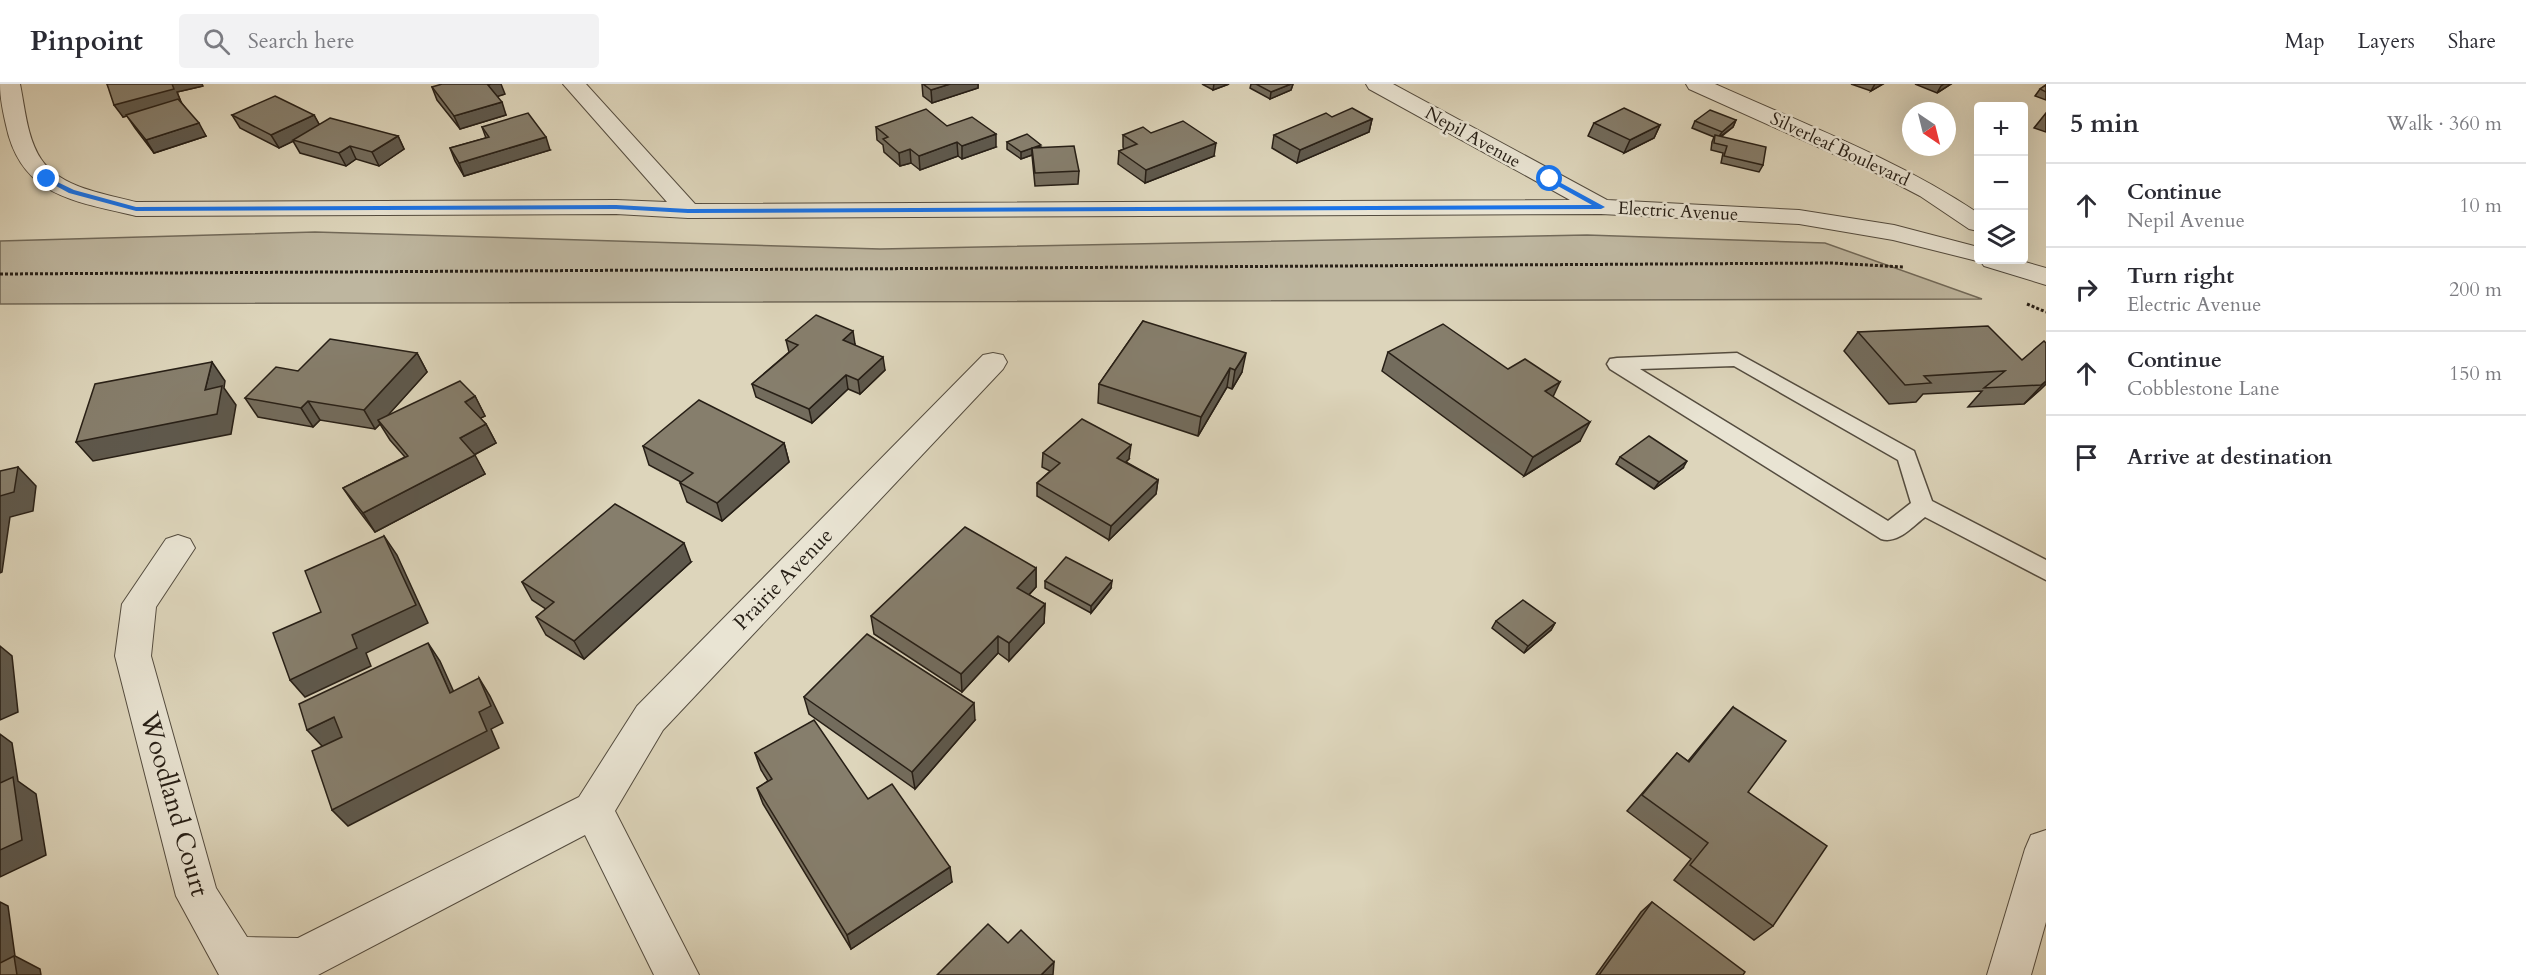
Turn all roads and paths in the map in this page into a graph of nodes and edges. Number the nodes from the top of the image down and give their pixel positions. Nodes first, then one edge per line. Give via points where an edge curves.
1 (9, 84) edge
2 (574, 84) edge
3 (1377, 84) edge
4 (1697, 84) edge
5 (1601, 207) junction
6 (688, 211) junction
7 (1974, 221) edge
8 (1974, 254) edge
9 (2020, 264) edge
10 (1904, 267) dead end
11 (0, 274) edge
12 (2046, 277) edge
13 (2026, 304) dead end
14 (2046, 312) edge
15 (993, 362) dead end
16 (1923, 506) junction
17 (178, 548) dead end
18 (2046, 571) edge
19 (593, 810) junction
20 (2046, 849) edge
21 (677, 975) edge
22 (2009, 975) edge

1 - 6 street, Electric Avenue via 30,163 47,179 72,191 136,209 616,207
2 - 6 street
3 - 5 street, Nepil Avenue
4 - 7 street, Silverleaf Boulevard via 1886,169 1929,191
5 - 6 street, Electric Avenue
5 - 8 street, Electric Avenue via 1798,217 1894,233
9 - 12 street
10 - 11 path via 1833,262
13 - 14 path
15 - 19 street, Prairie Avenue via 650,718
16 - 16 lane via 1889,533 1617,364 1737,359 1907,456
16 - 18 lane
17 - 19 street, Woodland Court via 139,604 133,656 197,896 235,959 301,960
19 - 21 street
20 - 22 street

